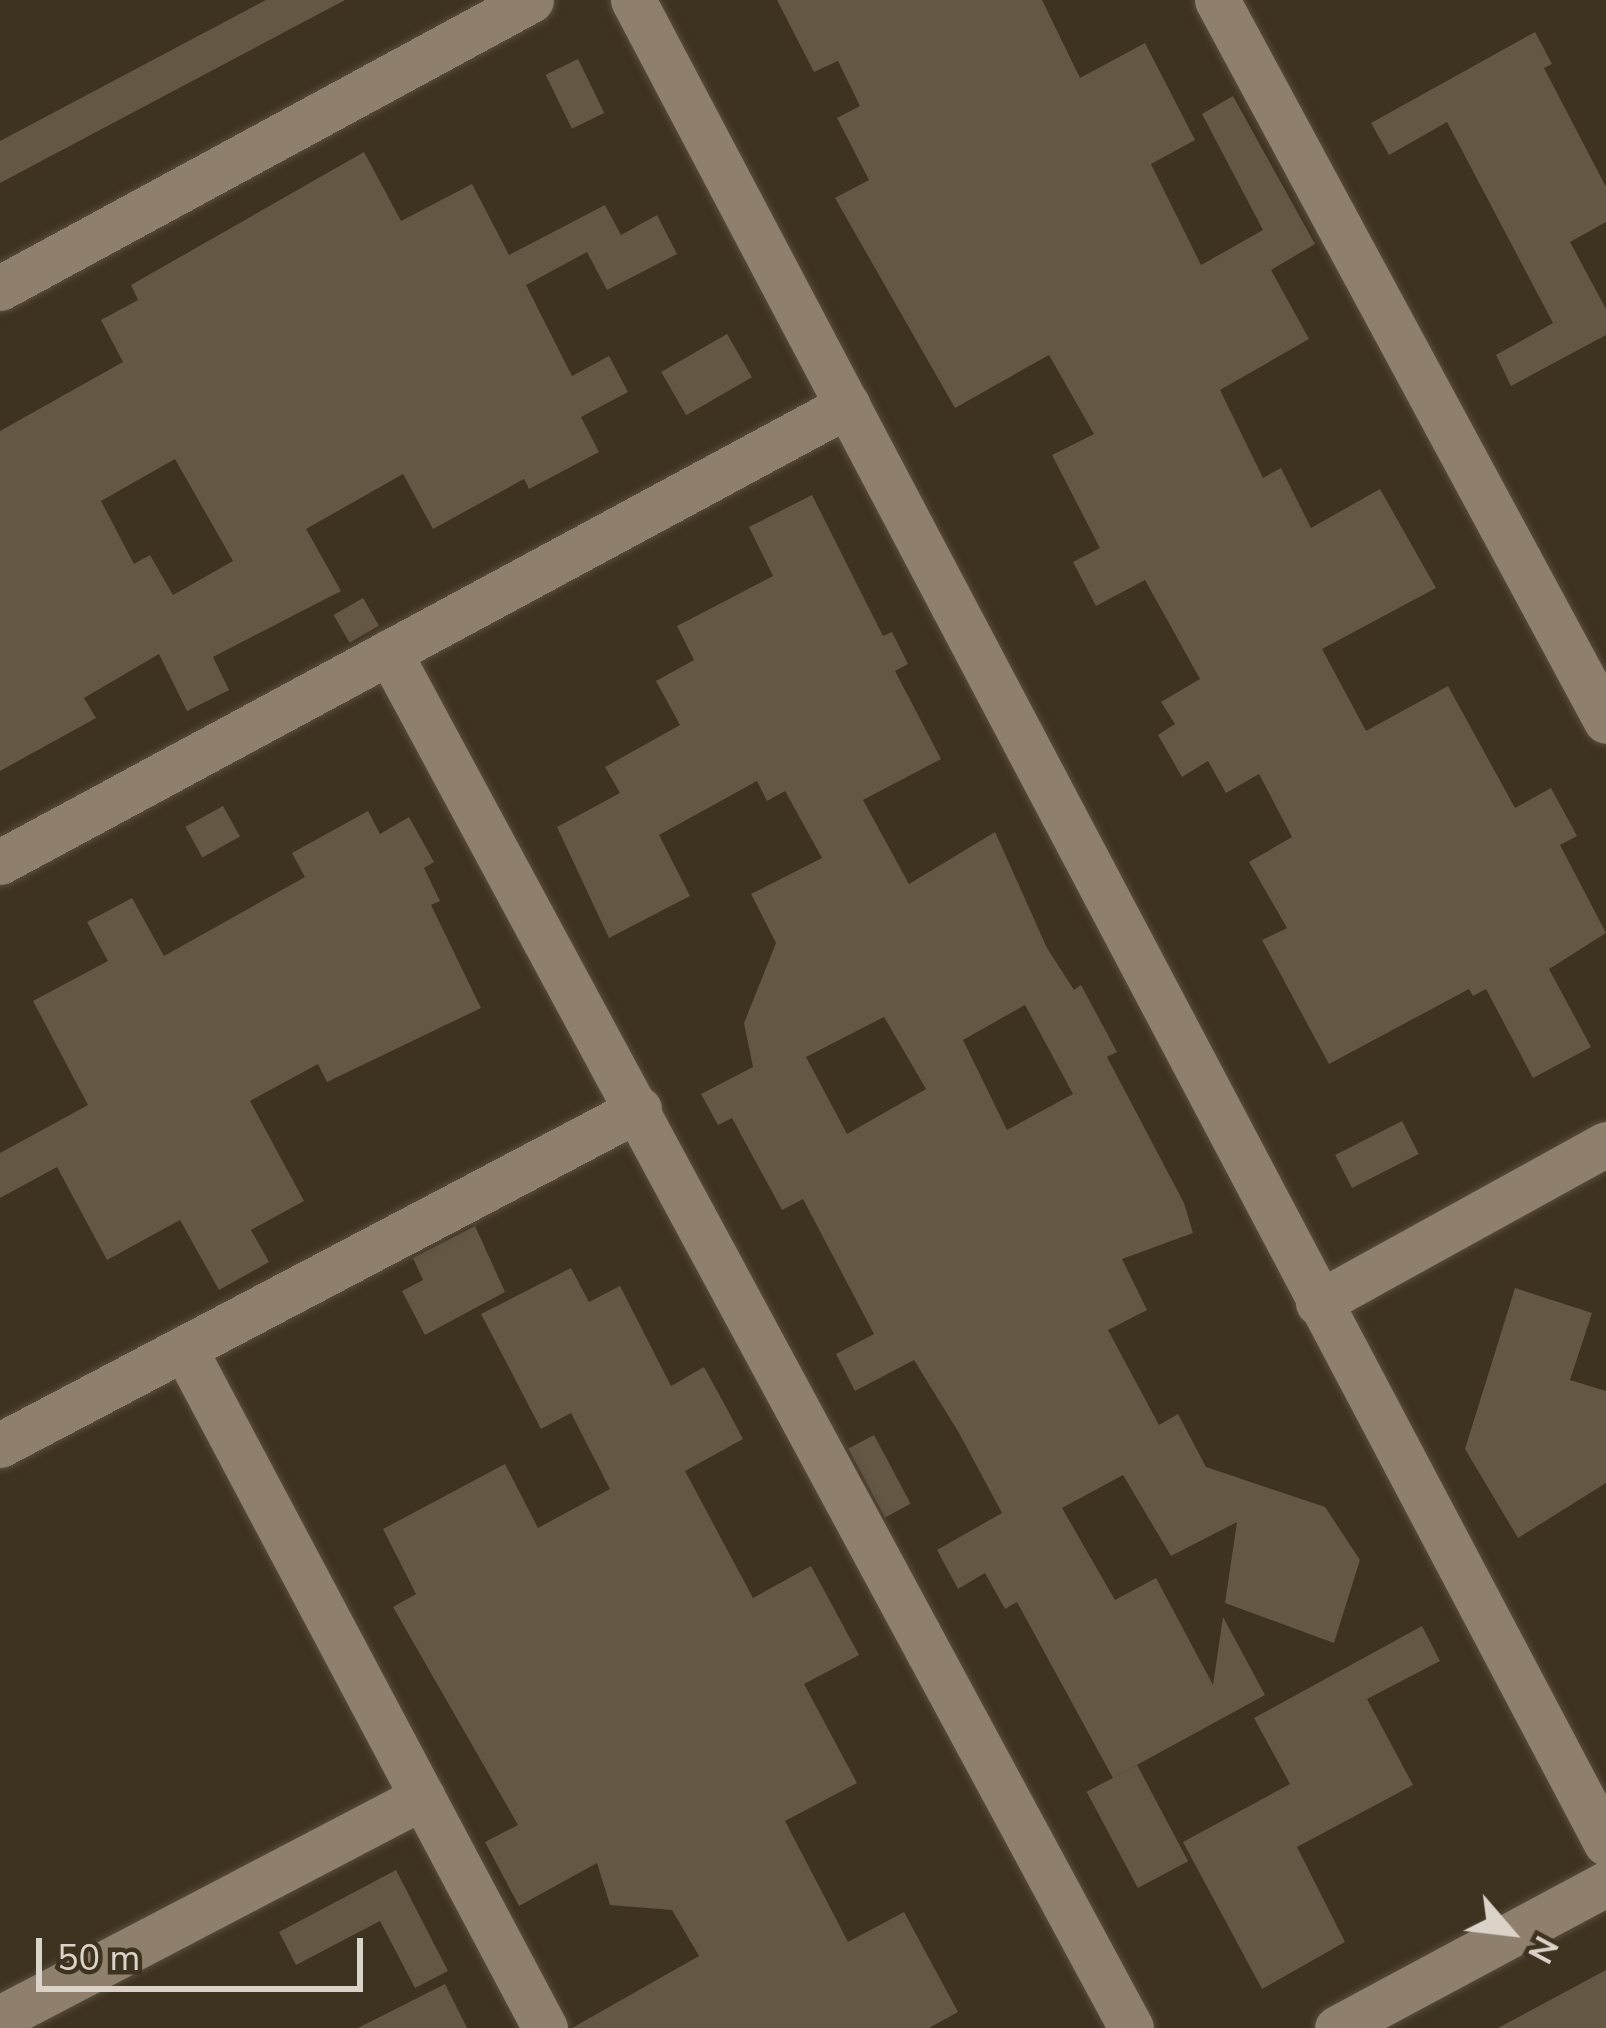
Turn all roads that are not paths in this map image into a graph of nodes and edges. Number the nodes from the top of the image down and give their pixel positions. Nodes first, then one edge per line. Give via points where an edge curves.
1 (531, 0) edge
2 (634, 0) edge
3 (1217, 0) edge
4 (0, 289) edge
5 (848, 405) junction
6 (389, 652) junction
7 (1606, 721) edge
8 (0, 862) edge
9 (639, 1109) junction
10 (1606, 1144) edge
11 (1318, 1303) junction
12 (184, 1348) junction
13 (0, 1445) edge
14 (422, 1797) junction
15 (1606, 1844) edge
16 (1606, 1884) edge
17 (0, 2018) edge
18 (545, 2028) edge
19 (1131, 2028) edge
20 (1337, 2028) edge

1 - 4 street
2 - 5 street
3 - 7 street
5 - 6 street
5 - 11 street
6 - 8 street
6 - 9 street
9 - 12 street
9 - 19 street
10 - 11 street
11 - 15 street
12 - 13 street
12 - 14 street
14 - 17 street
14 - 18 street
16 - 20 street

